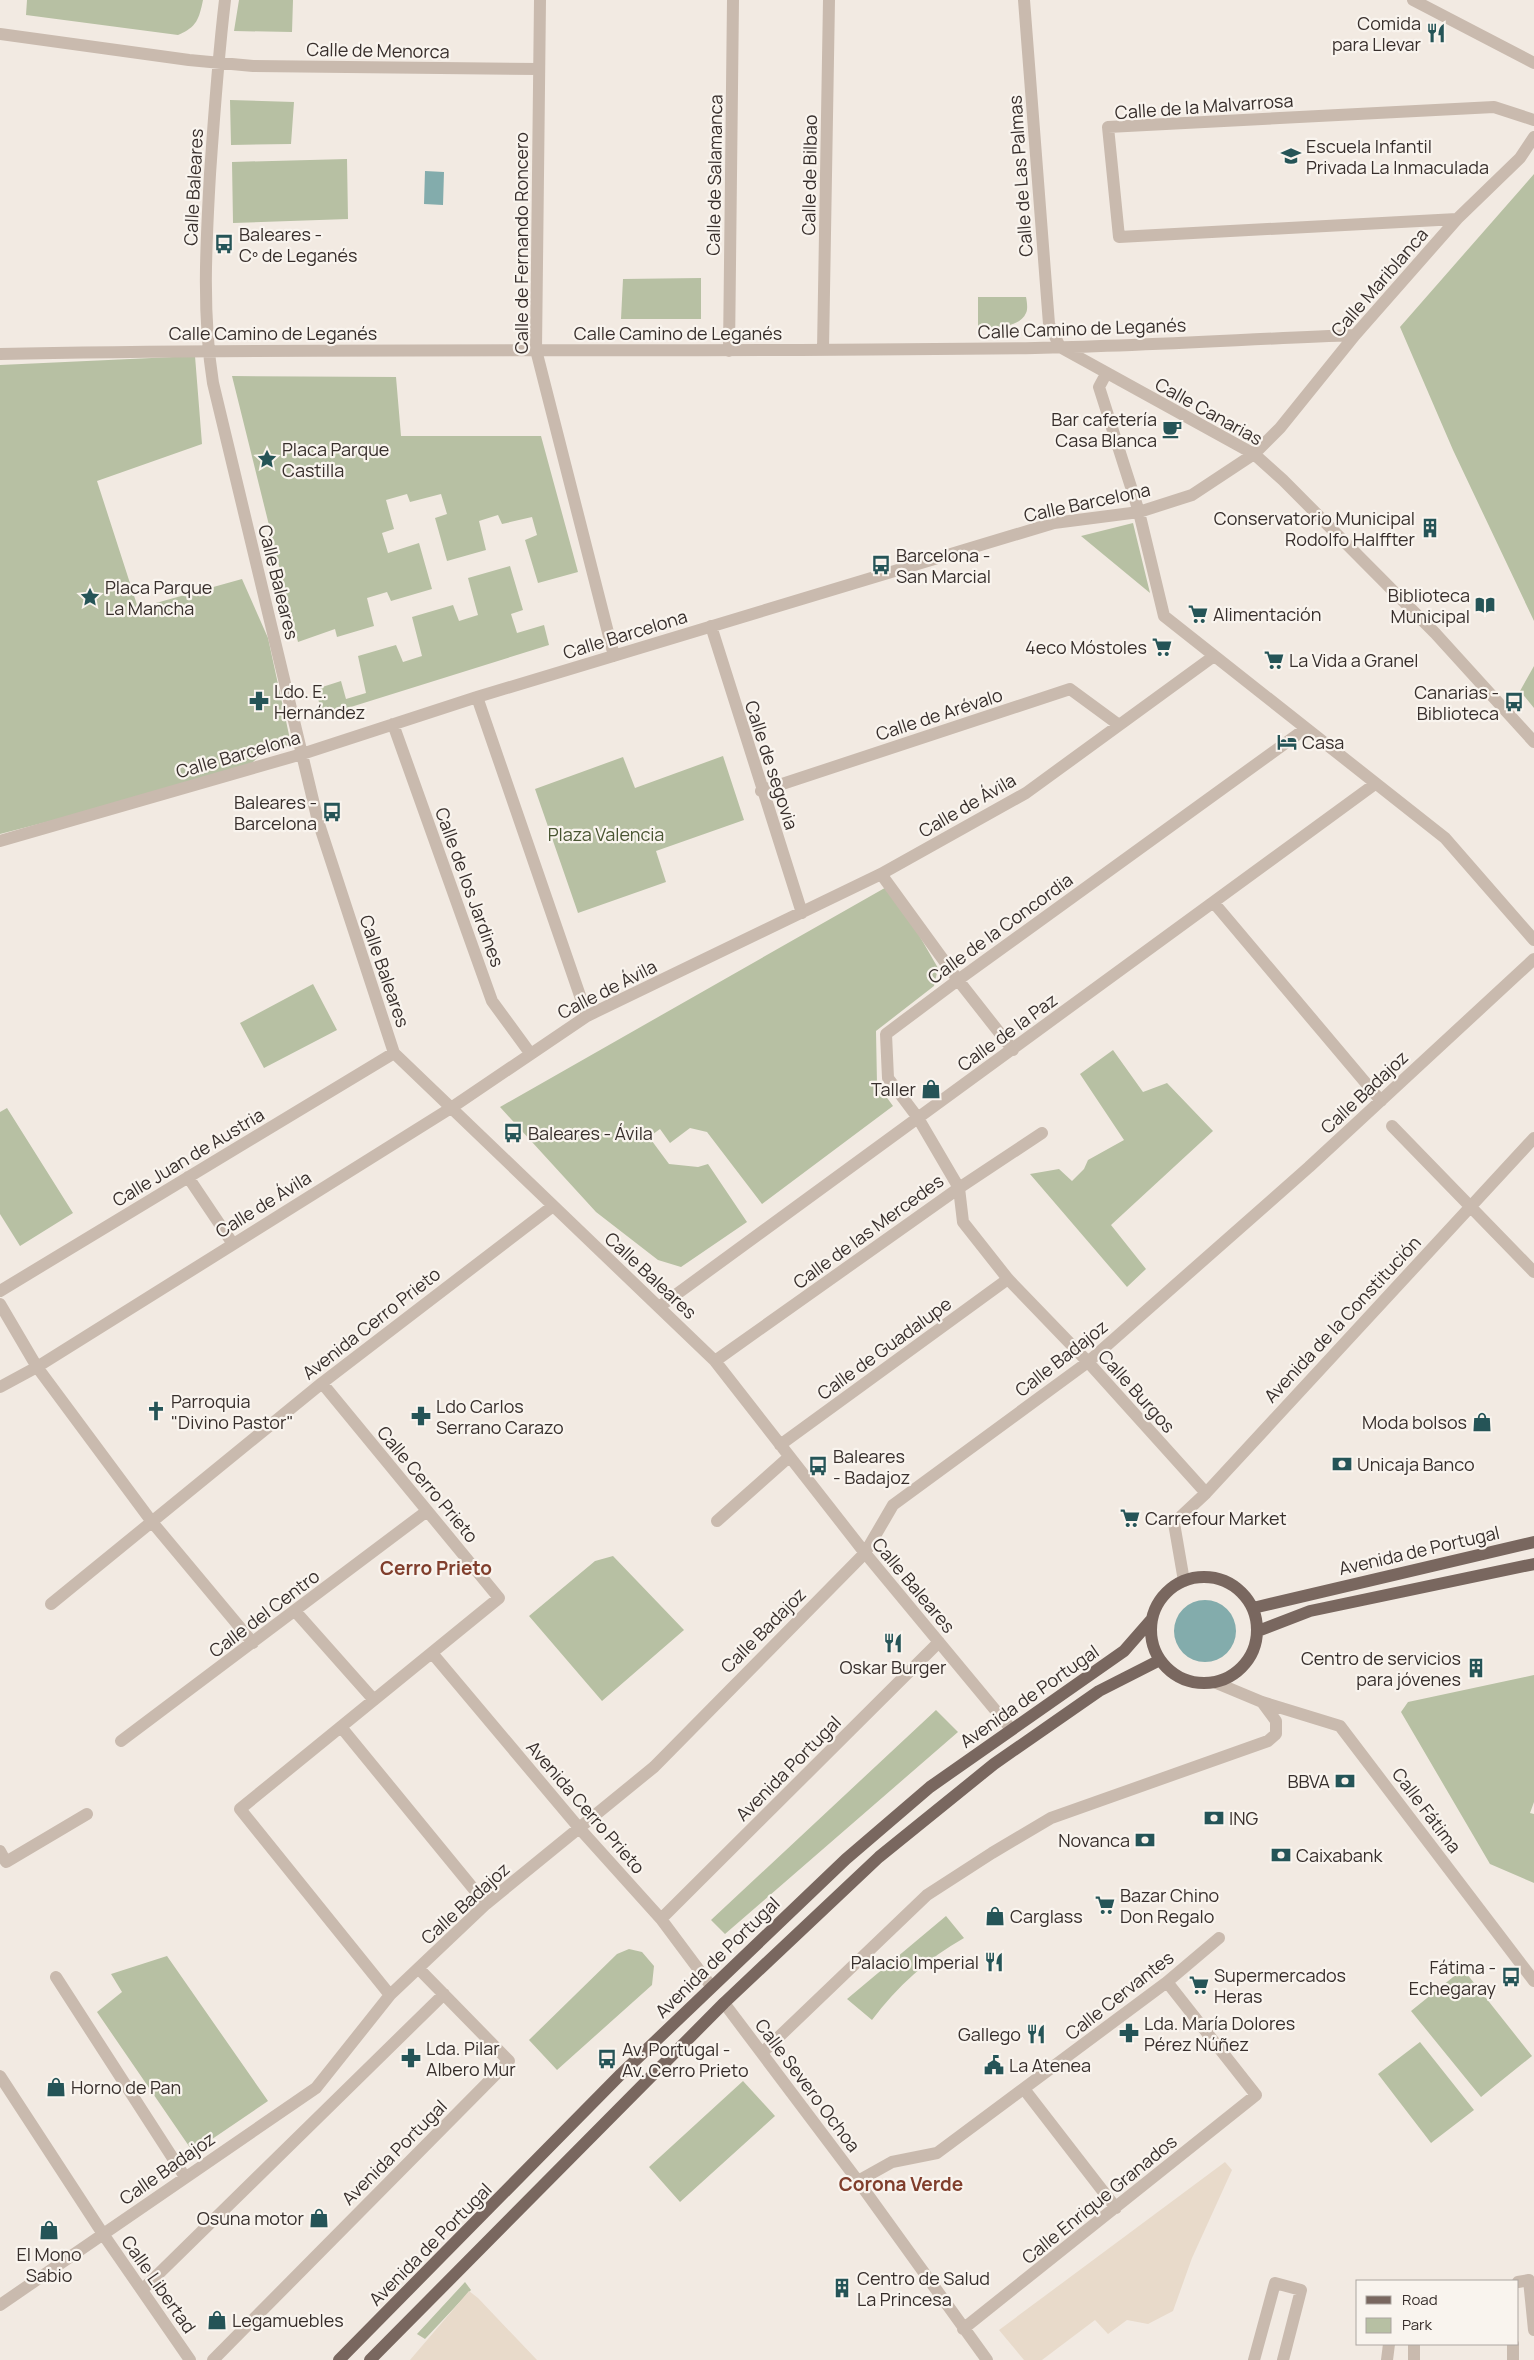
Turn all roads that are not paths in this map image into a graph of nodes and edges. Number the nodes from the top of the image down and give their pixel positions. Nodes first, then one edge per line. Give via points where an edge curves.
1 (225, 0) edge
2 (540, 0) edge
3 (733, 0) edge
4 (829, 0) edge
5 (1024, 0) edge
6 (1413, 0) edge
7 (0, 34) edge
8 (217, 62) junction
9 (1534, 63) edge
10 (538, 69) junction
11 (1534, 120) edge
12 (1534, 138) edge
13 (1457, 219) junction
14 (1355, 335) junction
15 (1060, 347) junction
16 (208, 350) junction
17 (536, 350) junction
18 (823, 350) junction
19 (729, 351) junction
20 (0, 354) edge
21 (1106, 374) junction
22 (1254, 454) junction
23 (1139, 512) junction
24 (711, 626) junction
25 (614, 656) junction
26 (1214, 656) junction
27 (477, 697) junction
28 (393, 724) junction
29 (1119, 725) junction
30 (1305, 730) junction
31 (1534, 742) edge
32 (302, 754) junction
33 (1375, 784) junction
34 (762, 791) junction
35 (0, 841) edge
36 (881, 874) junction
37 (1214, 903) junction
38 (802, 913) junction
39 (1534, 940) edge
40 (1534, 959) edge
41 (958, 980) junction
42 (587, 1016) junction
43 (1013, 1050) junction
44 (530, 1052) junction
45 (394, 1053) junction
46 (1381, 1101) junction
47 (451, 1108) junction
48 (918, 1118) junction
49 (1392, 1126) dead end
50 (1042, 1133) dead end
51 (1534, 1138) edge
52 (1529, 1152) edge
53 (188, 1177) junction
54 (959, 1188) junction
55 (1471, 1205) junction
56 (553, 1206) junction
57 (963, 1222) joint
58 (233, 1244) junction
59 (1534, 1272) edge
60 (1008, 1280) junction
61 (0, 1291) edge
62 (0, 1304) edge
63 (659, 1307) junction
64 (716, 1361) junction
65 (1088, 1362) junction
66 (37, 1367) junction
67 (322, 1383) junction
68 (0, 1387) edge
69 (780, 1446) junction
70 (789, 1457) junction
71 (1206, 1493) junction
72 (427, 1510) junction
73 (717, 1521) dead end
74 (152, 1522) junction
75 (1534, 1542) edge
76 (865, 1554) junction
77 (1534, 1564) edge
78 (1184, 1581) junction
79 (51, 1604) dead end
80 (1253, 1608) junction
81 (295, 1612) junction
82 (1152, 1619) junction
83 (1258, 1631) junction
84 (939, 1642) junction
85 (253, 1643) junction
86 (432, 1653) junction
87 (1160, 1660) junction
88 (1214, 1682) junction
89 (374, 1700) junction
90 (1262, 1702) junction
91 (341, 1727) junction
92 (1011, 1729) junction
93 (121, 1742) dead end
94 (87, 1814) dead end
95 (580, 1829) junction
96 (0, 1851) edge
97 (486, 1904) junction
98 (661, 1919) junction
99 (1219, 1938) dead end
100 (419, 1968) junction
101 (56, 1977) dead end
102 (1534, 1981) edge
103 (1167, 1982) junction
104 (711, 1986) junction
105 (390, 1994) junction
106 (444, 1994) junction
107 (724, 2003) junction
108 (762, 2053) junction
109 (0, 2076) edge
110 (1024, 2089) junction
111 (185, 2176) junction
112 (858, 2181) junction
113 (1116, 2208) junction
114 (104, 2234) junction
115 (1519, 2282) edge
116 (142, 2290) junction
117 (0, 2305) edge
118 (964, 2329) junction
119 (1534, 2330) edge
120 (1389, 2345) edge
121 (1414, 2345) edge
122 (1513, 2345) edge
123 (190, 2360) edge
124 (213, 2360) edge
125 (339, 2360) edge
126 (370, 2360) edge
127 (987, 2360) edge
128 (1254, 2360) edge
129 (1283, 2360) edge
130 (1387, 2360) edge
131 (1414, 2360) edge
132 (1513, 2360) edge

1 - 8 street, Calle Baleares
2 - 10 street, Calle de Fernando Roncero
3 - 19 street, Calle de Salamanca
4 - 18 street, Calle de Bilbao
5 - 15 street, Calle de Las Palmas via 1050,324
6 - 9 street
7 - 8 street, Calle de Menorca
8 - 10 street, Calle de Menorca via 253,66
8 - 16 street, Calle Baleares via 208,205
10 - 17 street, Calle de Fernando Roncero
11 - 13 street, Calle de la Malvarrosa via 1494,107 1108,127 1119,237
12 - 13 street, Calle Mariblanca via 1520,158
13 - 14 street, Calle Mariblanca
14 - 15 street, Calle Camino de Leganés
14 - 22 street, Calle Mariblanca via 1298,408
15 - 18 street, Calle Camino de Leganés
15 - 21 street, Calle Canarias
16 - 17 street, Calle Camino de Leganés
16 - 20 street, Calle Camino de Leganés
16 - 32 street, Calle Baleares via 213,383
17 - 19 street, Calle Camino de Leganés
17 - 25 street, Calle de Fernando Roncero
18 - 19 street, Calle Camino de Leganés
21 - 22 street, Calle Canarias
21 - 23 street via 1099,387
22 - 23 street, Calle Barcelona via 1192,495
22 - 31 street, Calle Canarias via 1434,633
23 - 24 street, Calle Barcelona via 1054,524
23 - 26 street via 1164,616
24 - 25 street, Calle Barcelona
24 - 34 street, Calle de segovia
25 - 27 street, Calle Barcelona
26 - 29 street, Calle de Ávila
26 - 30 street
27 - 28 street, Calle Barcelona
27 - 42 street
28 - 32 street, Calle Barcelona
28 - 44 street, Calle de los Jardines via 492,1001
29 - 34 street, Calle de Arévalo via 1070,689
29 - 36 street, Calle de Ávila via 1026,793
30 - 33 street
30 - 41 street, Calle de la Concordia
32 - 35 street, Calle Barcelona
32 - 45 street, Calle Baleares via 318,821
33 - 37 street, Calle de la Paz
33 - 39 street via 1446,838
34 - 38 street, Calle de segovia
36 - 38 street, Calle de Ávila
36 - 41 street
37 - 43 street, Calle de la Paz
37 - 46 street
38 - 42 street, Calle de Ávila
40 - 46 street, Calle Badajoz
41 - 43 street
41 - 48 street, Calle de la Concordia via 886,1034 888,1078
42 - 44 street, Calle de Ávila
43 - 48 street, Calle de la Paz
44 - 47 street, Calle de Ávila
45 - 47 street, Calle Baleares
45 - 53 street, Calle Juan de Austria
46 - 65 street, Calle Badajoz
47 - 56 street, Calle Baleares
47 - 58 street, Calle de Ávila
48 - 54 street, Calle de la Concordia
48 - 63 street, Calle de la Paz
49 - 55 street
50 - 54 street, Calle de las Mercedes
51 - 52 street, Avenida de la Constitución
52 - 55 street, Avenida de la Constitución
53 - 58 street
53 - 61 street, Calle Juan de Austria
54 - 57 street, Calle de la Concordia
54 - 64 street, Calle de las Mercedes
55 - 59 street
55 - 71 street, Avenida de la Constitución
56 - 63 street, Calle Baleares
56 - 67 street, Avenida Cerro Prieto
57 - 60 street, Calle Burgos
58 - 66 street, Calle de Ávila
60 - 65 street, Calle Burgos
60 - 69 street, Calle de Guadalupe
62 - 66 street
63 - 64 street, Calle Baleares
64 - 69 street, Calle Baleares
65 - 71 street, Calle Burgos
65 - 76 street, Calle Badajoz via 893,1505
66 - 68 street, Calle de Ávila
66 - 74 street
67 - 72 street, Calle Cerro Prieto
67 - 74 street, Avenida Cerro Prieto
69 - 70 street, Calle Baleares
70 - 73 street
70 - 76 street, Calle Baleares
71 - 78 street, Avenida de la Constitución via 1174,1523
72 - 81 street, Calle del Centro
72 - 86 street, Calle Cerro Prieto via 499,1598
74 - 79 street, Avenida Cerro Prieto
74 - 85 street
75 - 80 main road, Avenida de Portugal
76 - 84 street, Calle Baleares
76 - 95 street, Calle Badajoz via 654,1767
77 - 83 main road, Avenida de Portugal via 1310,1611
78 - 80 main road via 1204,1577 1227,1582 1242,1593
78 - 82 main road via 1160,1600
80 - 83 main road
81 - 85 street, Calle del Centro
81 - 89 street
82 - 87 main road via 1151,1635
82 - 92 main road, Avenida de Portugal via 1124,1651
83 - 88 main road via 1253,1651 1243,1666 1233,1675
84 - 92 street, Calle Baleares
84 - 98 street, Avenida Portugal
85 - 93 street, Calle del Centro
86 - 89 street, Calle Cerro Prieto
86 - 95 street, Avenida Cerro Prieto
87 - 88 main road via 1180,1677 1196,1682
87 - 107 main road, Avenida de Portugal via 1099,1690 989,1768 879,1857
88 - 90 street, Calle Fátima
89 - 91 street, Calle Cerro Prieto
90 - 102 street, Calle Fátima via 1340,1726
90 - 108 street via 1276,1721 1276,1734 1268,1741 1051,1818 992,1853 927,1895
91 - 97 street
91 - 105 street via 240,1809
92 - 104 main road, Avenida de Portugal via 930,1787 846,1859
94 - 96 street via 6,1862
95 - 97 street, Calle Badajoz
95 - 98 street, Avenida Cerro Prieto
97 - 100 street, Calle Badajoz
98 - 104 street, Avenida Cerro Prieto
99 - 103 street, Calle Cervantes
100 - 105 street, Calle Badajoz
100 - 106 street, Avenida Portugal
101 - 111 street
103 - 110 street, Calle Cervantes
103 - 113 street, Calle Enrique Granados via 1256,2095
104 - 125 main road, Avenida de Portugal
105 - 111 street, Calle Badajoz via 316,2088
106 - 116 street
106 - 124 street, Avenida Portugal via 509,2061
107 - 108 street, Calle Severo Ochoa
107 - 126 main road, Avenida de Portugal
108 - 112 street, Calle Severo Ochoa
109 - 114 street, Calle Libertad
110 - 112 street, Calle Cervantes via 937,2153 892,2162
110 - 113 street
111 - 114 street, Calle Badajoz
112 - 118 street, Calle Severo Ochoa
113 - 118 street, Calle Enrique Granados
114 - 116 street, Calle Libertad
114 - 117 street, Calle Badajoz
115 - 119 street via 1529,2280
116 - 123 street, Calle Libertad
118 - 127 street, Calle Severo Ochoa
120 - 130 street
121 - 131 street
122 - 132 street
128 - 129 street via 1275,2282 1301,2290

